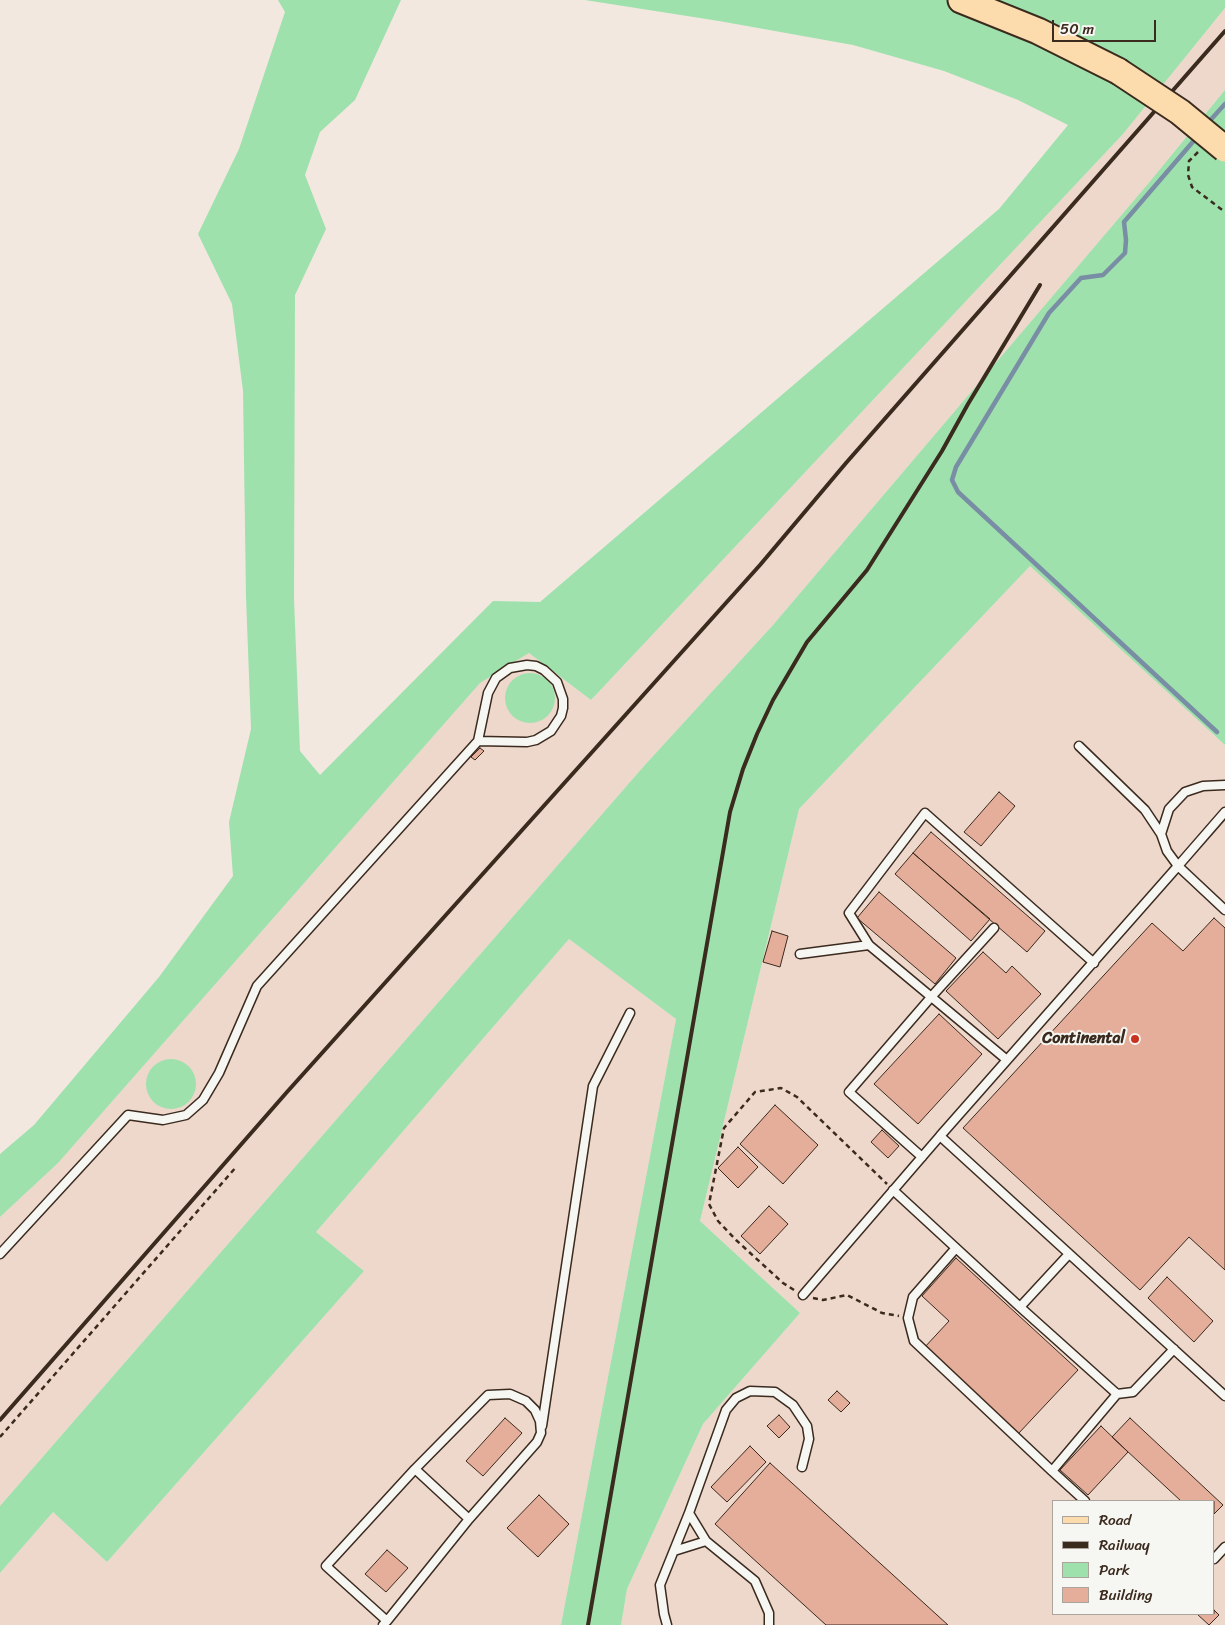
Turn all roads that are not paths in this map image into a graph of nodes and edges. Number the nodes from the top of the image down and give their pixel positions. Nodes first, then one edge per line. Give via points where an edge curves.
1 (961, 0) edge
2 (1213, 148) edge
3 (478, 741) junction
4 (1079, 746) dead end
5 (1225, 785) edge
6 (1225, 812) edge
7 (1161, 834) junction
8 (1178, 866) junction
9 (1225, 910) edge
10 (994, 928) dead end
11 (869, 945) junction
12 (800, 954) dead end
13 (1094, 963) junction
14 (932, 996) junction
15 (630, 1013) dead end
16 (1007, 1060) junction
17 (940, 1136) junction
18 (922, 1157) junction
19 (894, 1190) junction
20 (956, 1248) junction
21 (0, 1254) edge
22 (1069, 1254) junction
23 (803, 1294) road end
24 (1020, 1307) junction
25 (1174, 1349) junction
26 (1117, 1394) junction
27 (1224, 1395) edge
28 (541, 1433) junction
29 (802, 1467) dead end
30 (416, 1469) junction
31 (1052, 1471) junction
32 (1084, 1500) edge
33 (690, 1513) junction
34 (469, 1519) junction
35 (706, 1541) junction
36 (1225, 1547) edge
37 (674, 1551) junction
38 (1215, 1558) edge
39 (385, 1623) edge
40 (667, 1625) edge
41 (769, 1625) edge

1 - 2 main road, bridge via 1038,31 1118,71 1173,108
3 - 3 lane via 488,693 503,672 519,665 536,666 557,682 563,708 551,731 527,742
3 - 21 lane via 257,986 203,1100 186,1115 162,1120 128,1115
4 - 7 lane via 1146,810
5 - 7 lane via 1203,786 1185,792 1169,809
6 - 8 lane
7 - 8 lane via 1167,851
8 - 9 lane
8 - 13 lane
10 - 14 lane
11 - 12 lane
11 - 13 lane via 849,914 925,813
11 - 14 lane
13 - 16 lane
14 - 16 lane
14 - 18 lane via 849,1092
15 - 28 lane via 593,1086
16 - 17 lane
17 - 18 lane
17 - 22 lane
18 - 19 lane
19 - 20 lane
19 - 23 lane
20 - 24 lane
20 - 31 lane via 913,1297 908,1318 914,1341
22 - 24 lane
22 - 25 lane
24 - 26 lane
25 - 26 lane via 1133,1392
25 - 27 lane
26 - 31 lane
28 - 30 lane via 540,1421 526,1400 510,1394 488,1395
28 - 34 lane via 537,1442
29 - 33 lane via 809,1439 808,1426 793,1405 775,1392 750,1391 736,1398 726,1410
30 - 34 lane
30 - 39 lane via 326,1566
31 - 32 lane
33 - 35 lane
33 - 37 lane
34 - 39 lane
35 - 37 lane
35 - 41 lane via 755,1581 769,1613
36 - 38 lane
37 - 40 lane via 660,1585

